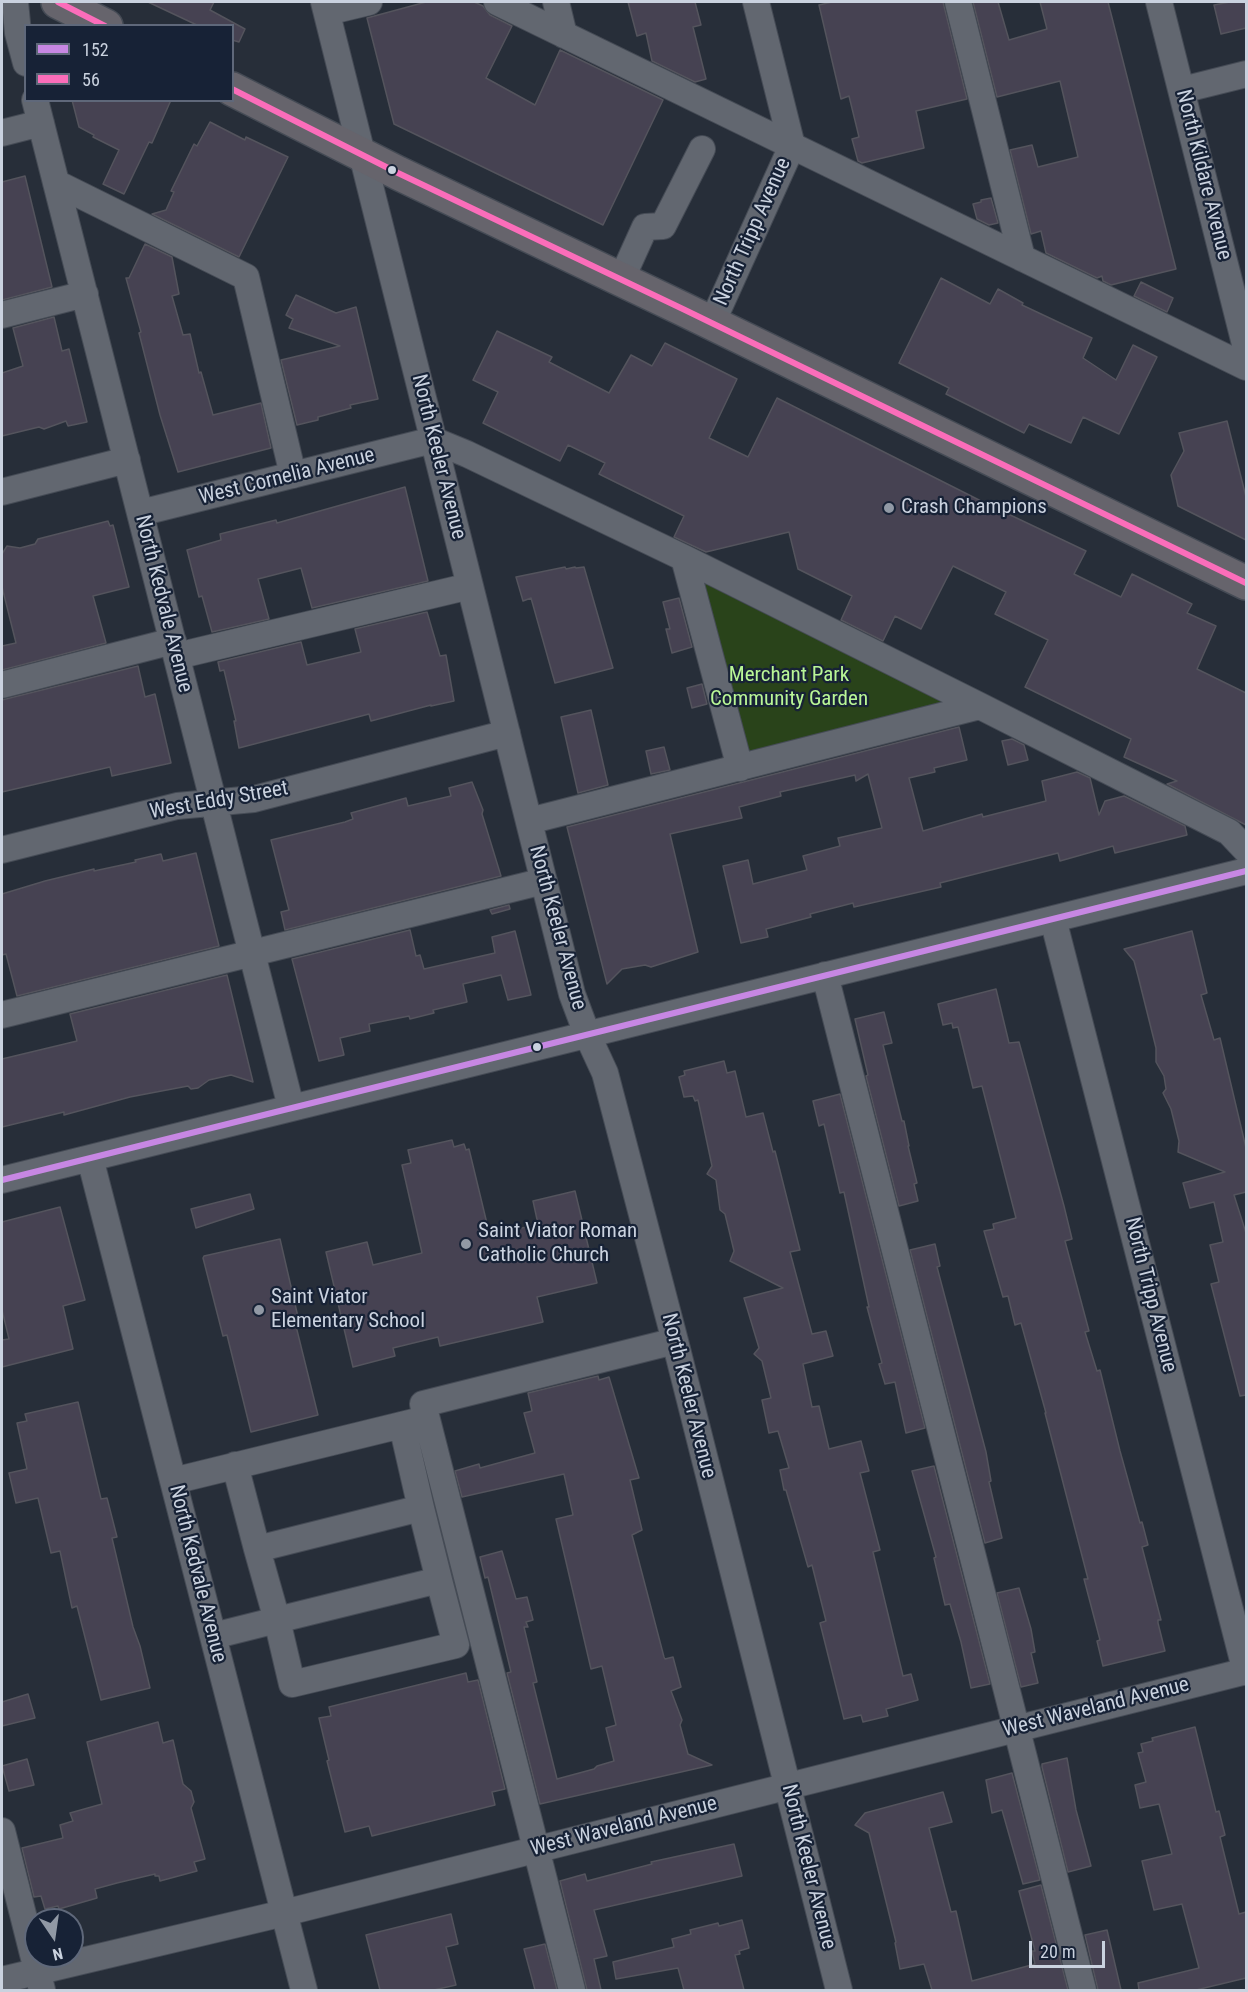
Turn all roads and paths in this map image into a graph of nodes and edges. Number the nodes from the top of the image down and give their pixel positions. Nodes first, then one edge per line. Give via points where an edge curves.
1 (15, 2) edge
2 (58, 2) edge
3 (369, 2) edge
4 (497, 2) edge
5 (556, 2) edge
6 (756, 2) edge
7 (958, 2) edge
8 (1159, 2) edge
9 (326, 7) edge
10 (102, 24) edge
11 (564, 35) junction
12 (24, 56) edge
13 (1246, 74) edge
14 (234, 90) edge
15 (1182, 90) junction
16 (38, 112) edge
17 (2, 133) edge
18 (792, 146) junction
19 (702, 149) dead end
20 (363, 156) junction
21 (56, 183) junction
22 (1023, 258) junction
23 (621, 280) junction
24 (85, 294) junction
25 (2, 315) edge
26 (711, 323) junction
27 (1246, 348) edge
28 (1246, 367) edge
29 (434, 440) junction
30 (127, 460) junction
31 (293, 475) junction
32 (2, 492) edge
33 (140, 513) junction
34 (684, 558) junction
35 (1246, 584) edge
36 (470, 586) junction
37 (175, 649) junction
38 (2, 685) edge
39 (980, 706) junction
40 (507, 733) junction
41 (740, 768) junction
42 (214, 803) junction
43 (529, 821) junction
44 (2, 850) edge
45 (1246, 850) edge
46 (1246, 871) edge
47 (544, 881) junction
48 (1053, 919) junction
49 (252, 953) junction
50 (825, 975) junction
51 (2, 1015) edge
52 (586, 1034) junction
53 (291, 1107) junction
54 (90, 1158) junction
55 (2, 1180) edge
56 (675, 1341) junction
57 (414, 1422) junction
58 (235, 1465) junction
59 (173, 1480) junction
60 (421, 1508) junction
61 (257, 1549) junction
62 (439, 1580) junction
63 (277, 1620) junction
64 (213, 1636) junction
65 (1246, 1671) edge
66 (1016, 1728) junction
67 (787, 1786) junction
68 (2, 1831) edge
69 (536, 1849) junction
70 (284, 1913) junction
71 (2, 1980) edge
72 (40, 1981) edge
73 (304, 1990) edge
74 (572, 1990) edge
75 (839, 1990) edge
76 (1083, 1990) edge

1 - 12 street
2 - 10 main road
3 - 9 street
4 - 11 street
5 - 11 street
6 - 18 street, North Tripp Avenue
7 - 22 street
8 - 15 street, North Kildare Avenue
9 - 20 street, North Keeler Avenue
11 - 18 street
13 - 15 street
14 - 20 main road
15 - 27 street, North Kildare Avenue
16 - 17 street
16 - 21 street, North Kedvale Avenue
18 - 22 street
18 - 26 street, North Tripp Avenue
19 - 23 street via 663,226 645,227
20 - 23 main road
20 - 29 street, North Keeler Avenue
21 - 24 street, North Kedvale Avenue
21 - 31 street via 246,277
22 - 28 street
23 - 26 main road
24 - 25 street
24 - 30 street, North Kedvale Avenue
26 - 35 main road
29 - 31 street, West Cornelia Avenue
29 - 34 street
29 - 36 street, North Keeler Avenue
30 - 32 street
30 - 33 street, North Kedvale Avenue
31 - 33 street, West Cornelia Avenue
33 - 37 street, North Kedvale Avenue
34 - 39 street
34 - 41 street
36 - 37 street
36 - 40 street, North Keeler Avenue
37 - 38 street
37 - 42 street, North Kedvale Avenue
39 - 41 street
39 - 45 street via 1229,832
40 - 42 street, West Eddy Street via 254,799
40 - 43 street, North Keeler Avenue
41 - 43 street
42 - 44 street, West Eddy Street via 177,806
42 - 49 street, North Kedvale Avenue
43 - 47 street, North Keeler Avenue
46 - 48 street
47 - 49 street
47 - 52 street, North Keeler Avenue
48 - 50 street
48 - 65 street, North Tripp Avenue
49 - 51 street
49 - 53 street, North Kedvale Avenue
50 - 52 street
50 - 66 street
52 - 53 street
52 - 56 street, North Keeler Avenue via 605,1073
53 - 54 street
54 - 55 street
54 - 59 street, North Kedvale Avenue
56 - 57 street via 423,1404
56 - 67 street, North Keeler Avenue
57 - 58 street
57 - 60 street
57 - 69 street
58 - 59 street
58 - 61 street
59 - 64 street, North Kedvale Avenue
60 - 61 street
60 - 62 street
61 - 63 street
62 - 63 street
62 - 63 street via 456,1645 292,1684
63 - 64 street
64 - 70 street, North Kedvale Avenue
65 - 66 street, West Waveland Avenue
66 - 67 street, West Waveland Avenue
66 - 76 street
67 - 69 street, West Waveland Avenue
67 - 75 street, North Keeler Avenue
68 - 72 street
69 - 70 street, West Waveland Avenue
69 - 74 street
70 - 72 street, West Waveland Avenue
70 - 73 street, North Kedvale Avenue
71 - 72 street, West Waveland Avenue

